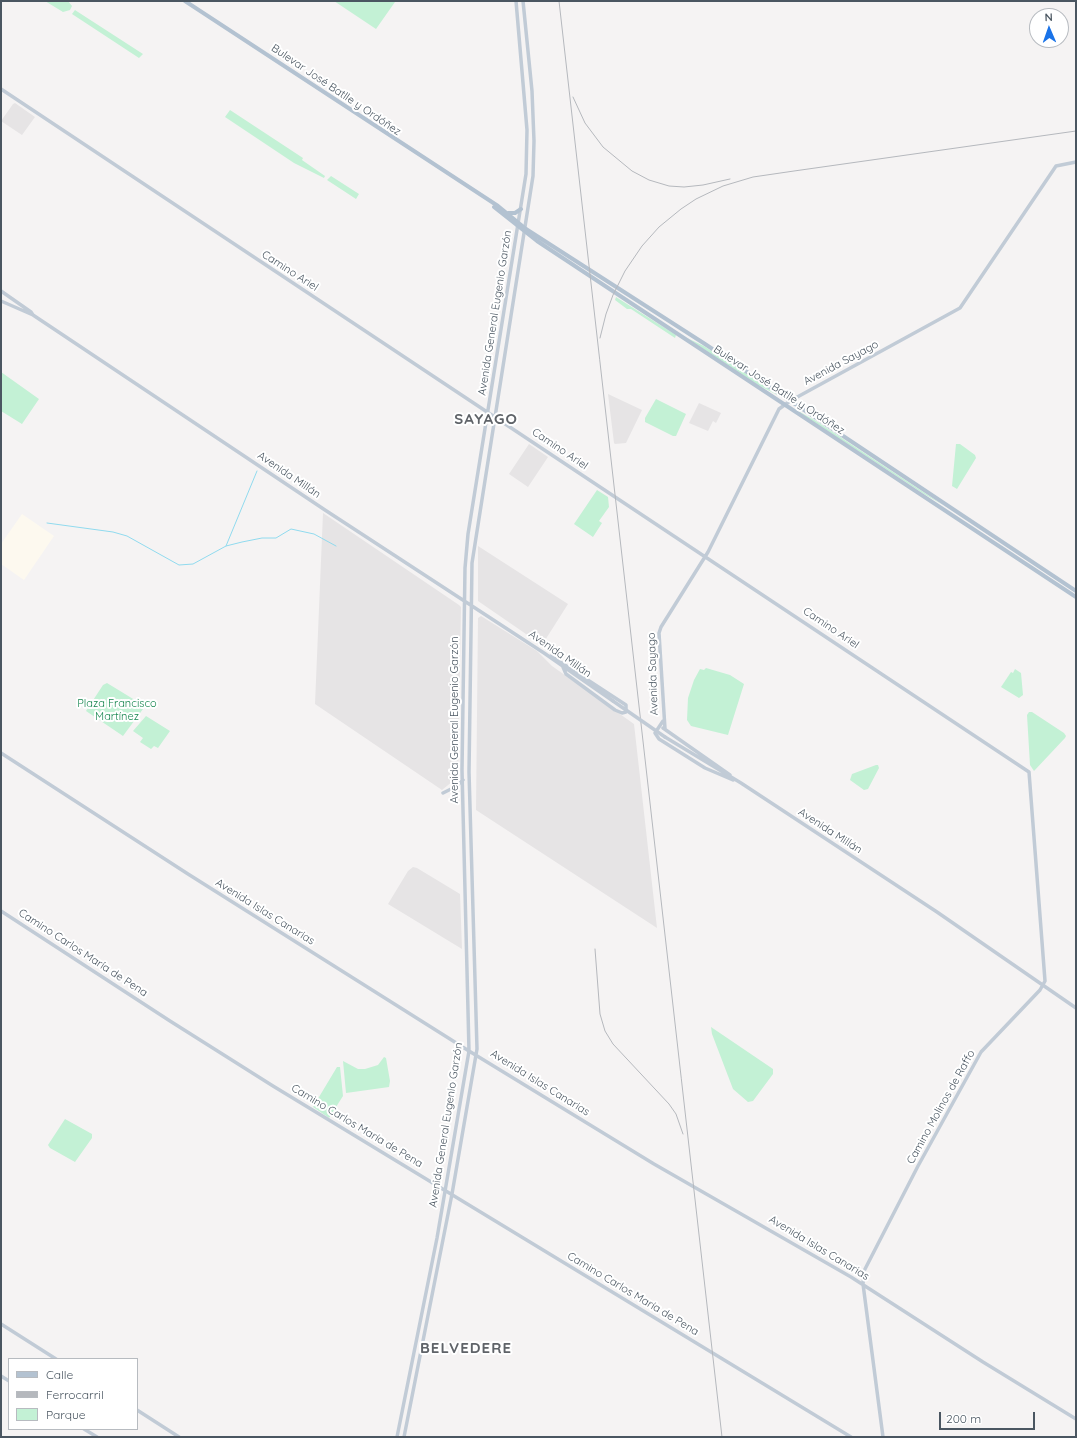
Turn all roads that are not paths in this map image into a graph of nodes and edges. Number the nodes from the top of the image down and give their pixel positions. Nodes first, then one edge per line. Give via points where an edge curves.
1 (185, 1) edge
2 (516, 1) edge
3 (523, 1) edge
4 (1, 89) edge
5 (1076, 162) edge
6 (476, 193) junction
7 (521, 209) junction
8 (508, 213) junction
9 (518, 225) junction
10 (526, 231) junction
11 (1, 292) edge
12 (1, 300) edge
13 (33, 315) junction
14 (790, 401) junction
15 (784, 404) junction
16 (488, 412) junction
17 (495, 416) junction
18 (706, 557) junction
19 (1076, 591) edge
20 (1076, 597) edge
21 (464, 601) junction
22 (471, 606) junction
23 (544, 653) junction
24 (563, 667) junction
25 (663, 721) junction
26 (660, 726) junction
27 (665, 729) junction
28 (1, 753) edge
29 (734, 779) junction
30 (463, 780) junction
31 (741, 783) junction
32 (443, 793) dead end
33 (1, 910) edge
34 (1043, 986) junction
35 (1076, 1008) edge
36 (469, 1051) junction
37 (476, 1055) junction
38 (445, 1190) junction
39 (452, 1194) junction
40 (863, 1284) junction
41 (1, 1324) edge
42 (54, 1358) edge
43 (138, 1411) edge
44 (1076, 1419) edge
45 (86, 1430) edge
46 (97, 1437) edge
47 (179, 1437) edge
48 (397, 1437) edge
49 (404, 1437) edge
50 (851, 1437) edge
51 (883, 1437) edge

1 - 6 main road, Bulevar José Batlle y Ordóñez
2 - 7 street, Avenida General Eugenio Garzón via 528,144
3 - 10 street, Avenida General Eugenio Garzón via 534,141 533,176
4 - 16 street, Camino Ariel
5 - 14 street, Avenida Sayago via 1056,166 960,308
6 - 8 main road, Bulevar José Batlle y Ordóñez
6 - 9 main road, Bulevar José Batlle y Ordóñez
7 - 8 main road via 515,213
7 - 9 street, Avenida General Eugenio Garzón
8 - 9 main road, Bulevar José Batlle y Ordóñez
9 - 10 main road, Bulevar José Batlle y Ordóñez
9 - 16 street, Avenida General Eugenio Garzón
10 - 14 main road, Bulevar José Batlle y Ordóñez
10 - 15 main road, Bulevar José Batlle y Ordóñez
10 - 17 street, Avenida General Eugenio Garzón
11 - 13 street, Avenida Millán
12 - 13 street, Avenida Millán
13 - 21 street, Avenida Millán
14 - 15 street, Avenida Sayago
14 - 19 main road, Bulevar José Batlle y Ordóñez
15 - 18 street, Avenida Sayago via 779,409
15 - 20 main road, Bulevar José Batlle y Ordóñez
16 - 17 street, Camino Ariel
16 - 21 street, Avenida General Eugenio Garzón via 466,551
17 - 18 street, Camino Ariel
17 - 22 street, Avenida General Eugenio Garzón via 474,546
18 - 25 street, Avenida Sayago via 660,630
18 - 34 street, Camino Ariel via 1029,772 1046,978
21 - 22 street, Avenida Millán
21 - 30 street, Avenida General Eugenio Garzón
22 - 23 street, Avenida Millán
22 - 37 street, Avenida General Eugenio Garzón via 470,772
23 - 24 street, Avenida Millán
23 - 24 street via 568,665 626,705 626,712 615,710 566,674
24 - 29 street, Avenida Millán, bridge via 665,737
25 - 26 street, Avenida Sayago
25 - 27 street, Avenida Sayago
26 - 27 street
26 - 31 street via 655,733 659,739 705,768
27 - 29 street via 728,772
28 - 36 street, Avenida Islas Canarias
29 - 31 street, Avenida Millán
30 - 32 street
30 - 36 street, Avenida General Eugenio Garzón
31 - 34 street, Avenida Millán via 937,912
33 - 38 street, Camino Carlos María de Pena via 181,1028
34 - 35 street, Avenida Millán
34 - 40 street, Camino Molinos de Raffo via 981,1052 880,1239 864,1271
36 - 37 street, Avenida Islas Canarias
36 - 38 street, Avenida General Eugenio Garzón
37 - 39 street, Avenida General Eugenio Garzón
37 - 40 street, Avenida Islas Canarias via 654,1164
38 - 39 street, Camino Carlos María de Pena
38 - 48 street, Avenida General Eugenio Garzón
39 - 49 street, Avenida General Eugenio Garzón
39 - 50 street, Camino Carlos María de Pena
40 - 44 street, Avenida Islas Canarias
40 - 51 street, Camino Molinos de Raffo
41 - 42 street
43 - 47 street
45 - 46 street

